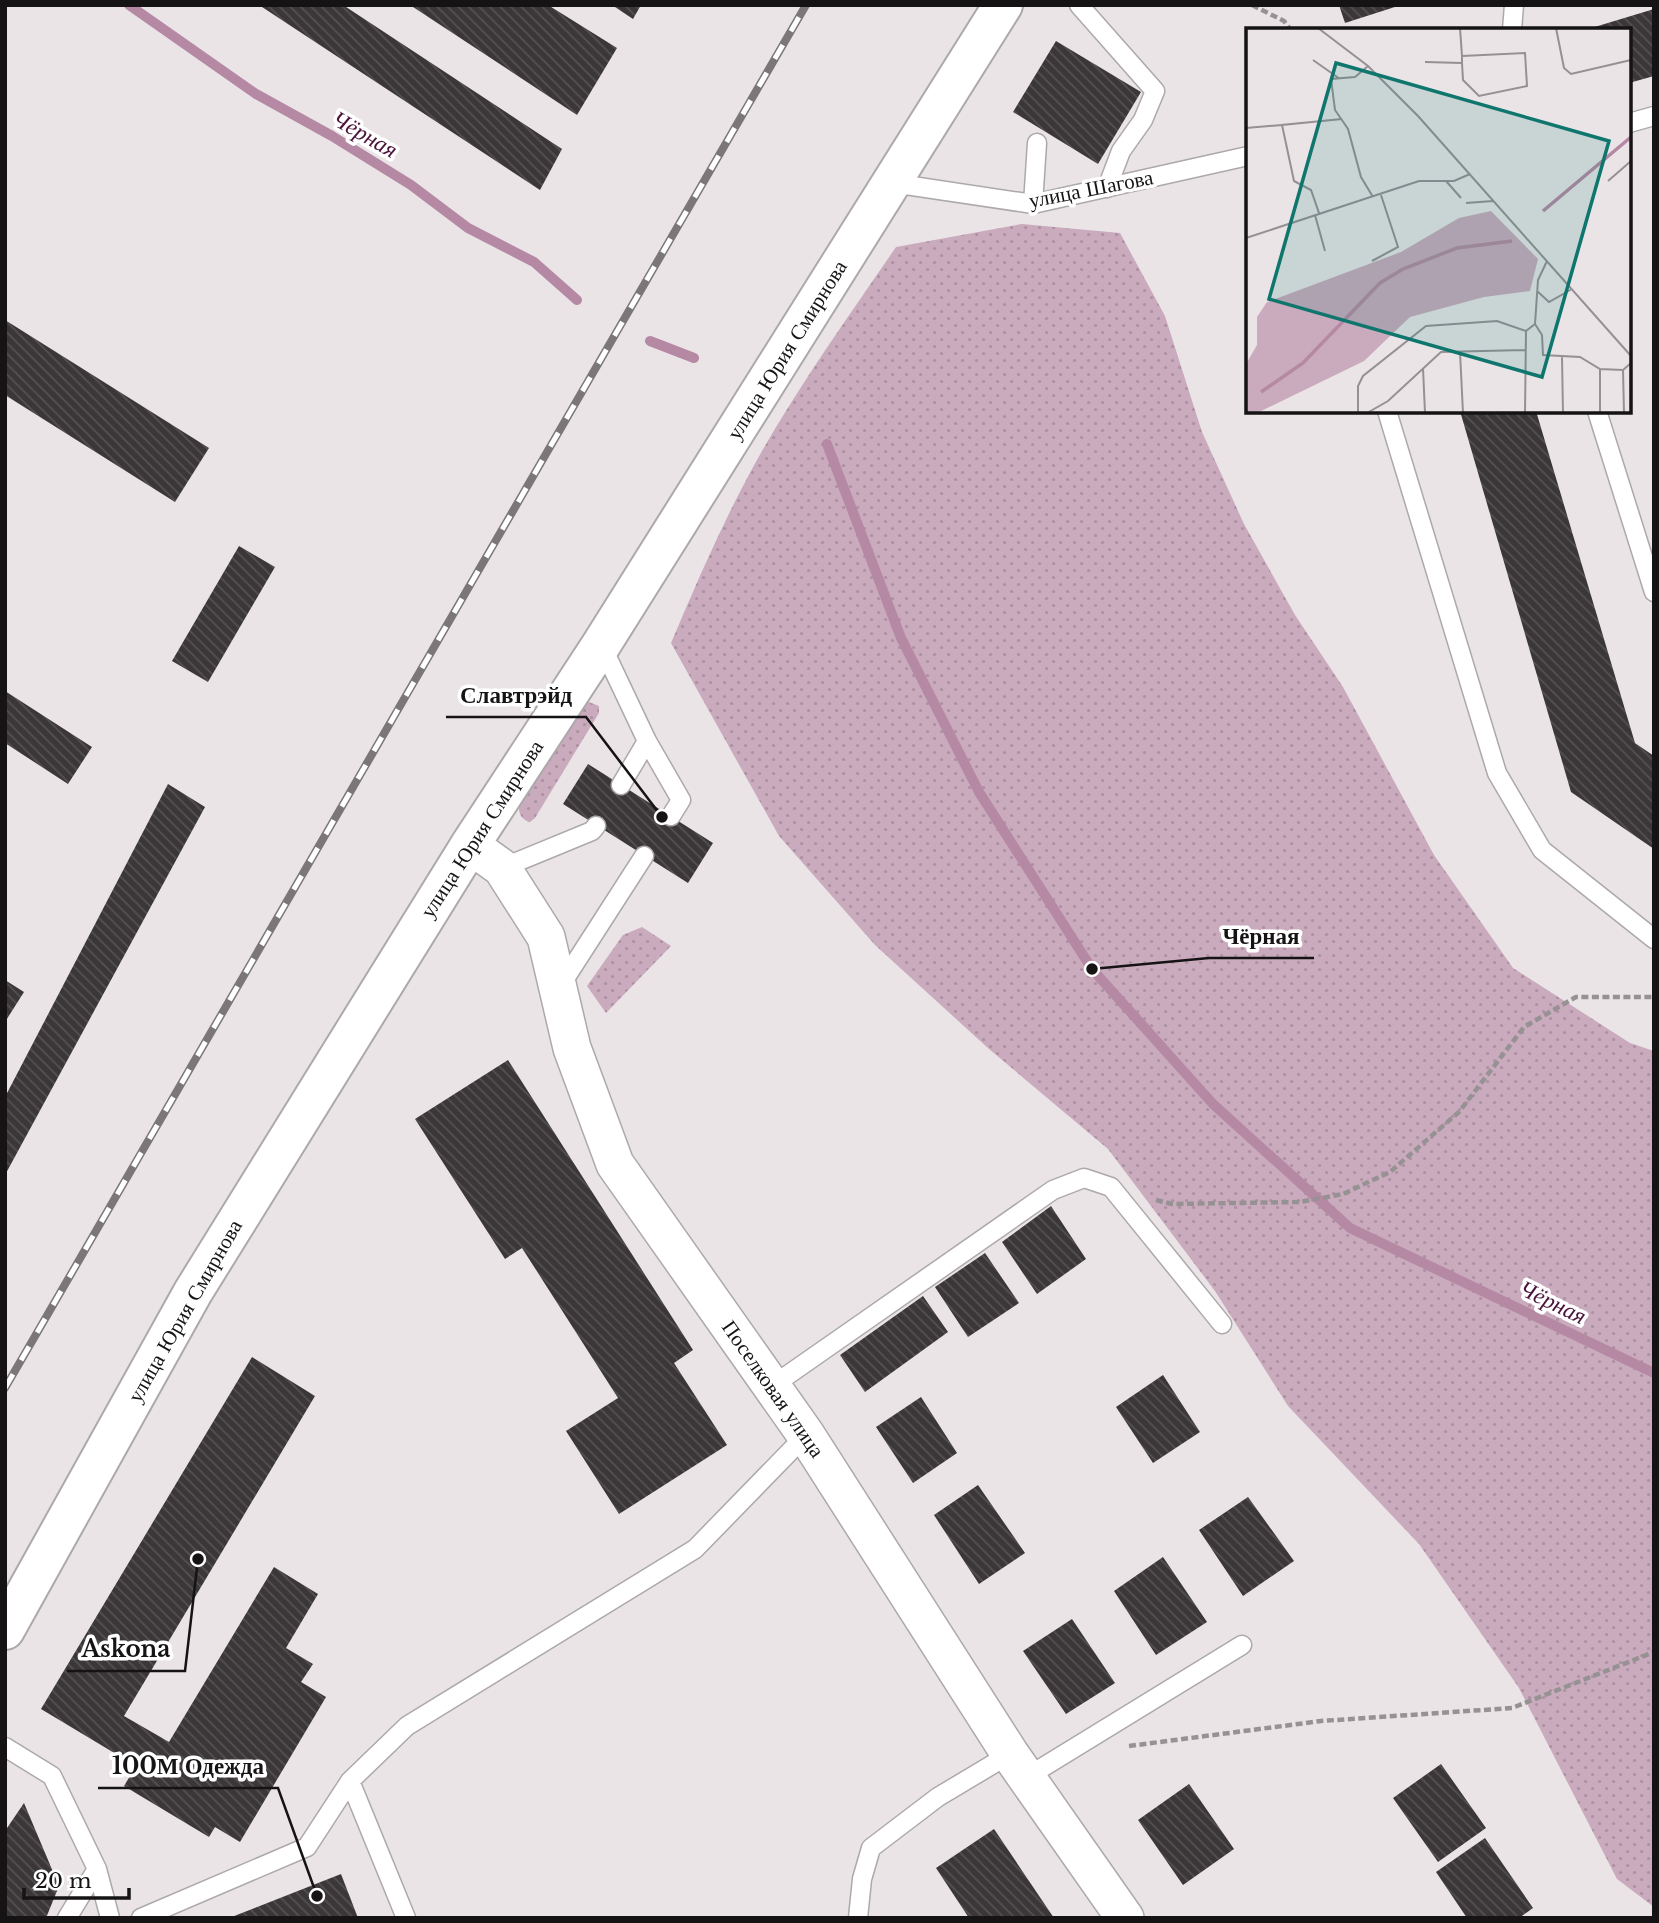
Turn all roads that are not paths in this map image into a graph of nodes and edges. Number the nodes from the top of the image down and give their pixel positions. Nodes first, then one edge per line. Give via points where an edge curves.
1 (1003, 5) edge
2 (1079, 5) edge
3 (1514, 5) edge
4 (1512, 28) edge
5 (1654, 116) edge
6 (1631, 122) edge
7 (1037, 143) dead end
8 (1246, 156) edge
9 (892, 183) junction
10 (1107, 188) junction
11 (1032, 204) junction
12 (1388, 413) edge
13 (1598, 413) edge
14 (1652, 581) edge
15 (601, 645) junction
16 (647, 741) junction
17 (621, 785) dead end
18 (671, 816) dead end
19 (596, 826) dead end
20 (470, 845) junction
21 (644, 856) dead end
22 (502, 868) junction
23 (1654, 939) edge
24 (559, 988) junction
25 (1222, 1324) dead end
26 (772, 1386) junction
27 (806, 1434) junction
28 (5, 1630) edge
29 (1242, 1645) dead end
30 (5, 1746) edge
31 (1018, 1765) junction
32 (350, 1781) junction
33 (97, 1868) junction
34 (67, 1918) edge
35 (110, 1918) edge
36 (141, 1918) edge
37 (406, 1918) edge
38 (858, 1918) edge
39 (1125, 1918) edge

1 - 9 main road, улица Юрия Смирнова
2 - 10 lane via 1155,91 1143,120 1121,151
3 - 4 lane
5 - 6 lane
7 - 11 lane
8 - 10 lane, улица Шагова
9 - 11 lane, улица Шагова
9 - 15 main road, улица Юрия Смирнова
10 - 11 lane, улица Шагова
12 - 23 lane via 1497,773 1542,850
13 - 14 lane
15 - 16 lane
15 - 20 main road, улица Юрия Смирнова
16 - 17 lane
16 - 18 lane via 681,800
19 - 22 lane
20 - 22 street, Поселковая улица
20 - 28 main road, улица Юрия Смирнова via 193,1292
21 - 24 lane
22 - 24 street, Поселковая улица via 546,937
24 - 26 street, Поселковая улица via 572,1048 614,1164
25 - 26 lane via 1111,1187 1084,1178 1053,1190
26 - 27 street, Поселковая улица
27 - 31 street, Поселковая улица
27 - 32 lane via 695,1549 407,1726
29 - 31 lane via 1086,1741
30 - 33 lane via 52,1776
31 - 38 lane via 938,1797 871,1848
31 - 39 street, Поселковая улица
32 - 36 lane via 307,1847
32 - 37 lane
33 - 34 lane
33 - 35 lane

